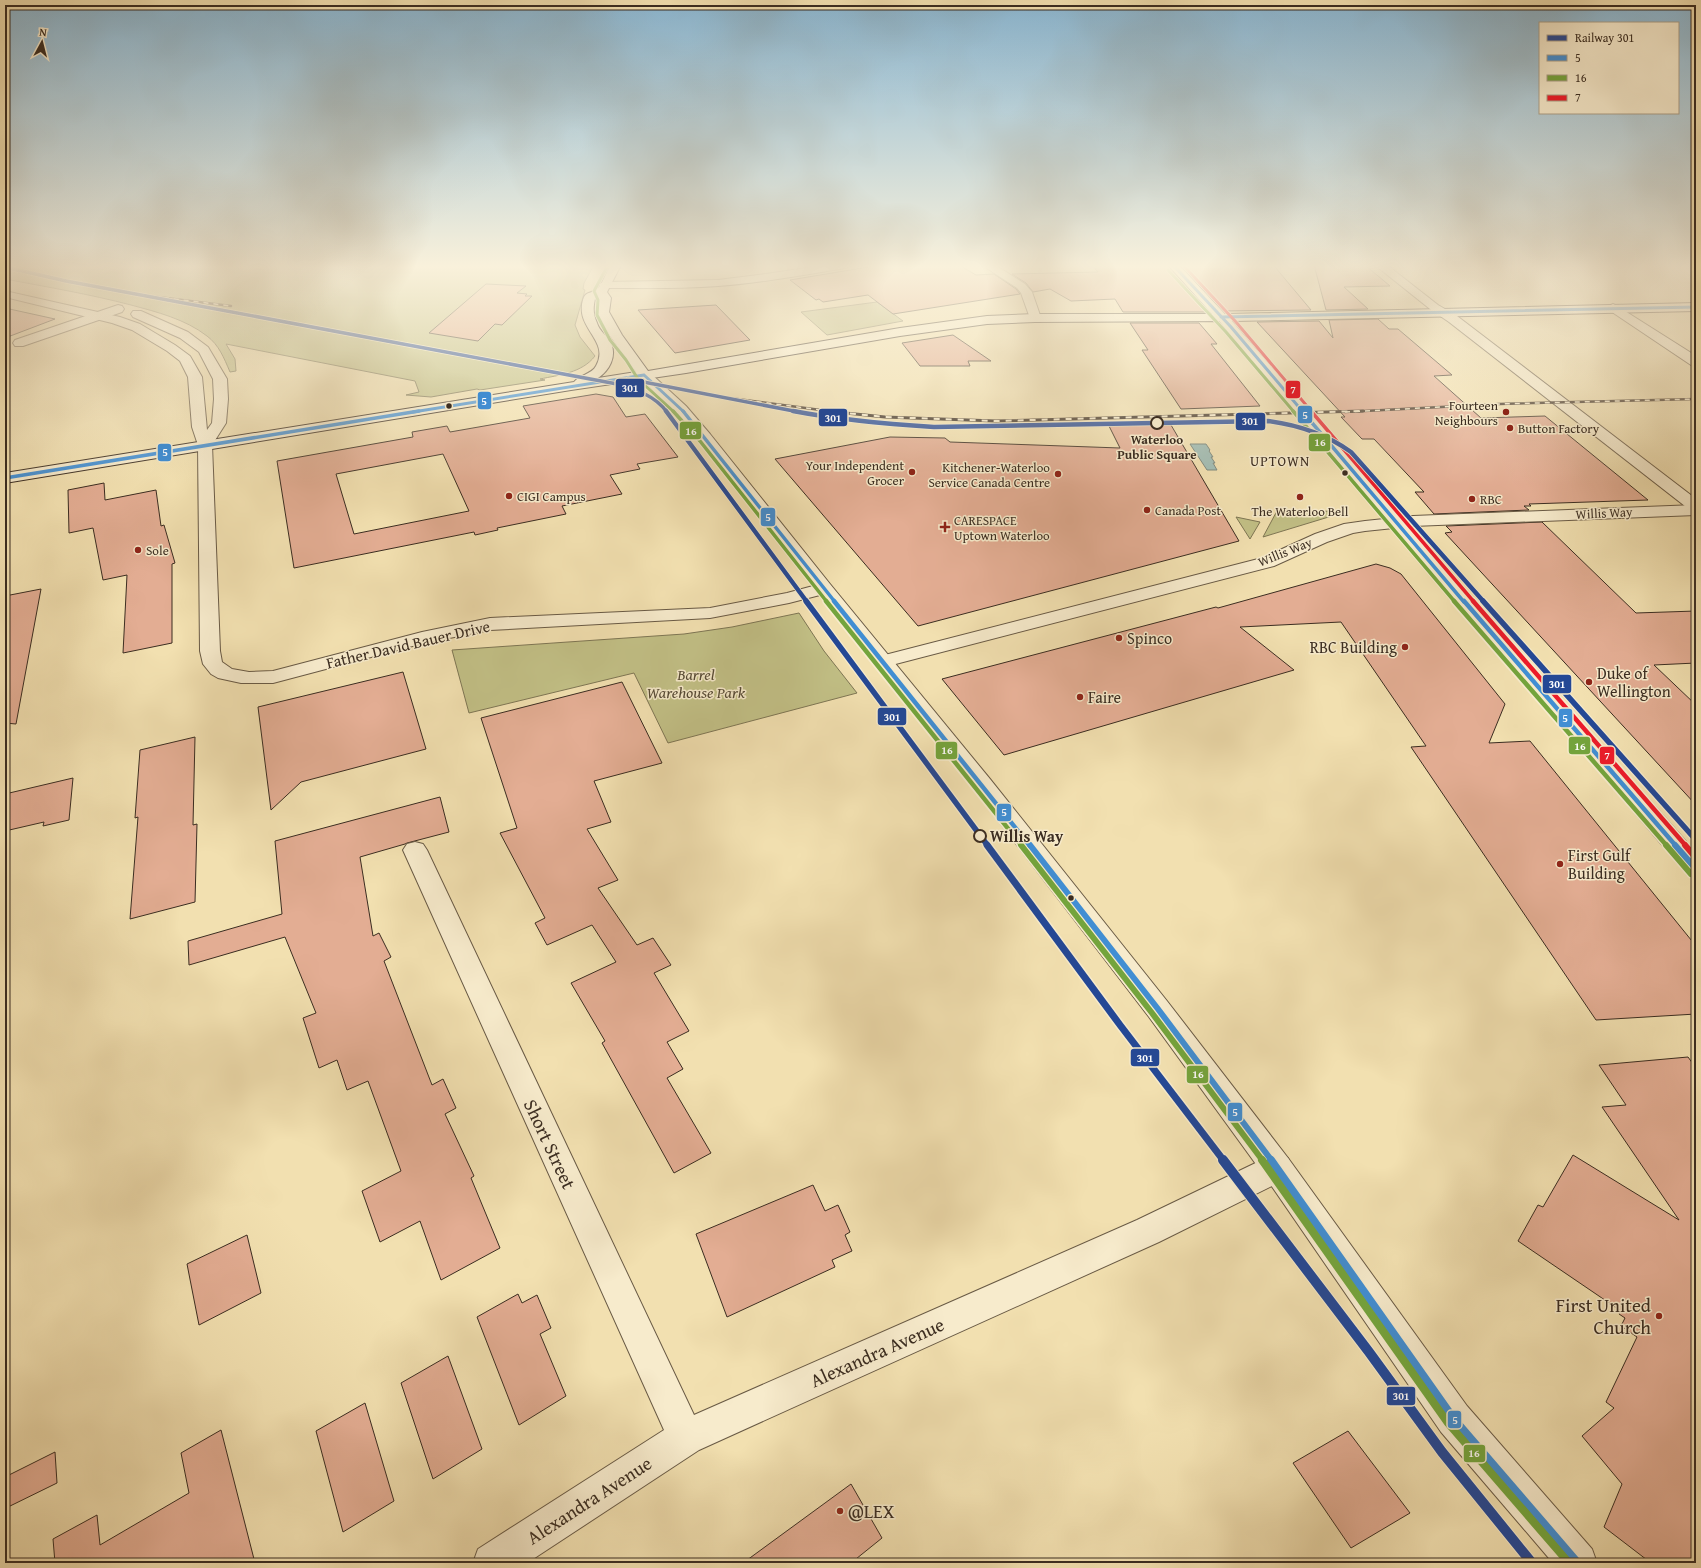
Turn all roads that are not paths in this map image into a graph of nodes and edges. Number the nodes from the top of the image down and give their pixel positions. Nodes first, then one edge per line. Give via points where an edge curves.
1 (29, 338) edge
2 (155, 338) edge
3 (188, 338) edge
4 (601, 338) edge
5 (618, 338) edge
6 (862, 338) edge
7 (1239, 338) edge
8 (1477, 338) edge
9 (1659, 338) edge
10 (19, 343) dead end
11 (1696, 362) edge
12 (644, 375) junction
13 (571, 386) junction
14 (205, 445) junction
15 (5, 478) edge
16 (1696, 508) edge
17 (1396, 522) junction
18 (824, 588) junction
19 (884, 661) junction
20 (415, 850) dead end
21 (1696, 869) edge
22 (1277, 1168) junction
23 (686, 1437) junction
24 (492, 1563) edge
25 (1578, 1563) edge

1 - 10 street
2 - 14 street, Father David Bauer Drive via 185,359 195,376 199,427
3 - 14 street via 204,350 220,379 219,423
4 - 13 street via 605,344 606,361 601,370
5 - 12 street
6 - 12 street
7 - 17 street
8 - 16 street
9 - 11 street
12 - 13 street
12 - 18 street via 681,409 705,437
13 - 14 street
14 - 15 street
14 - 18 street, Father David Bauer Drive via 210,651 213,664 235,677 273,677 422,638 490,624 710,612 789,598
16 - 17 street, Willis Way
17 - 19 street, Willis Way via 1350,528 1268,562
17 - 21 street
18 - 19 street
19 - 22 street via 1158,1009
20 - 23 street, Short Street
22 - 23 street, Alexandra Avenue via 1148,1231
22 - 25 street via 1454,1419
23 - 24 street, Alexandra Avenue

